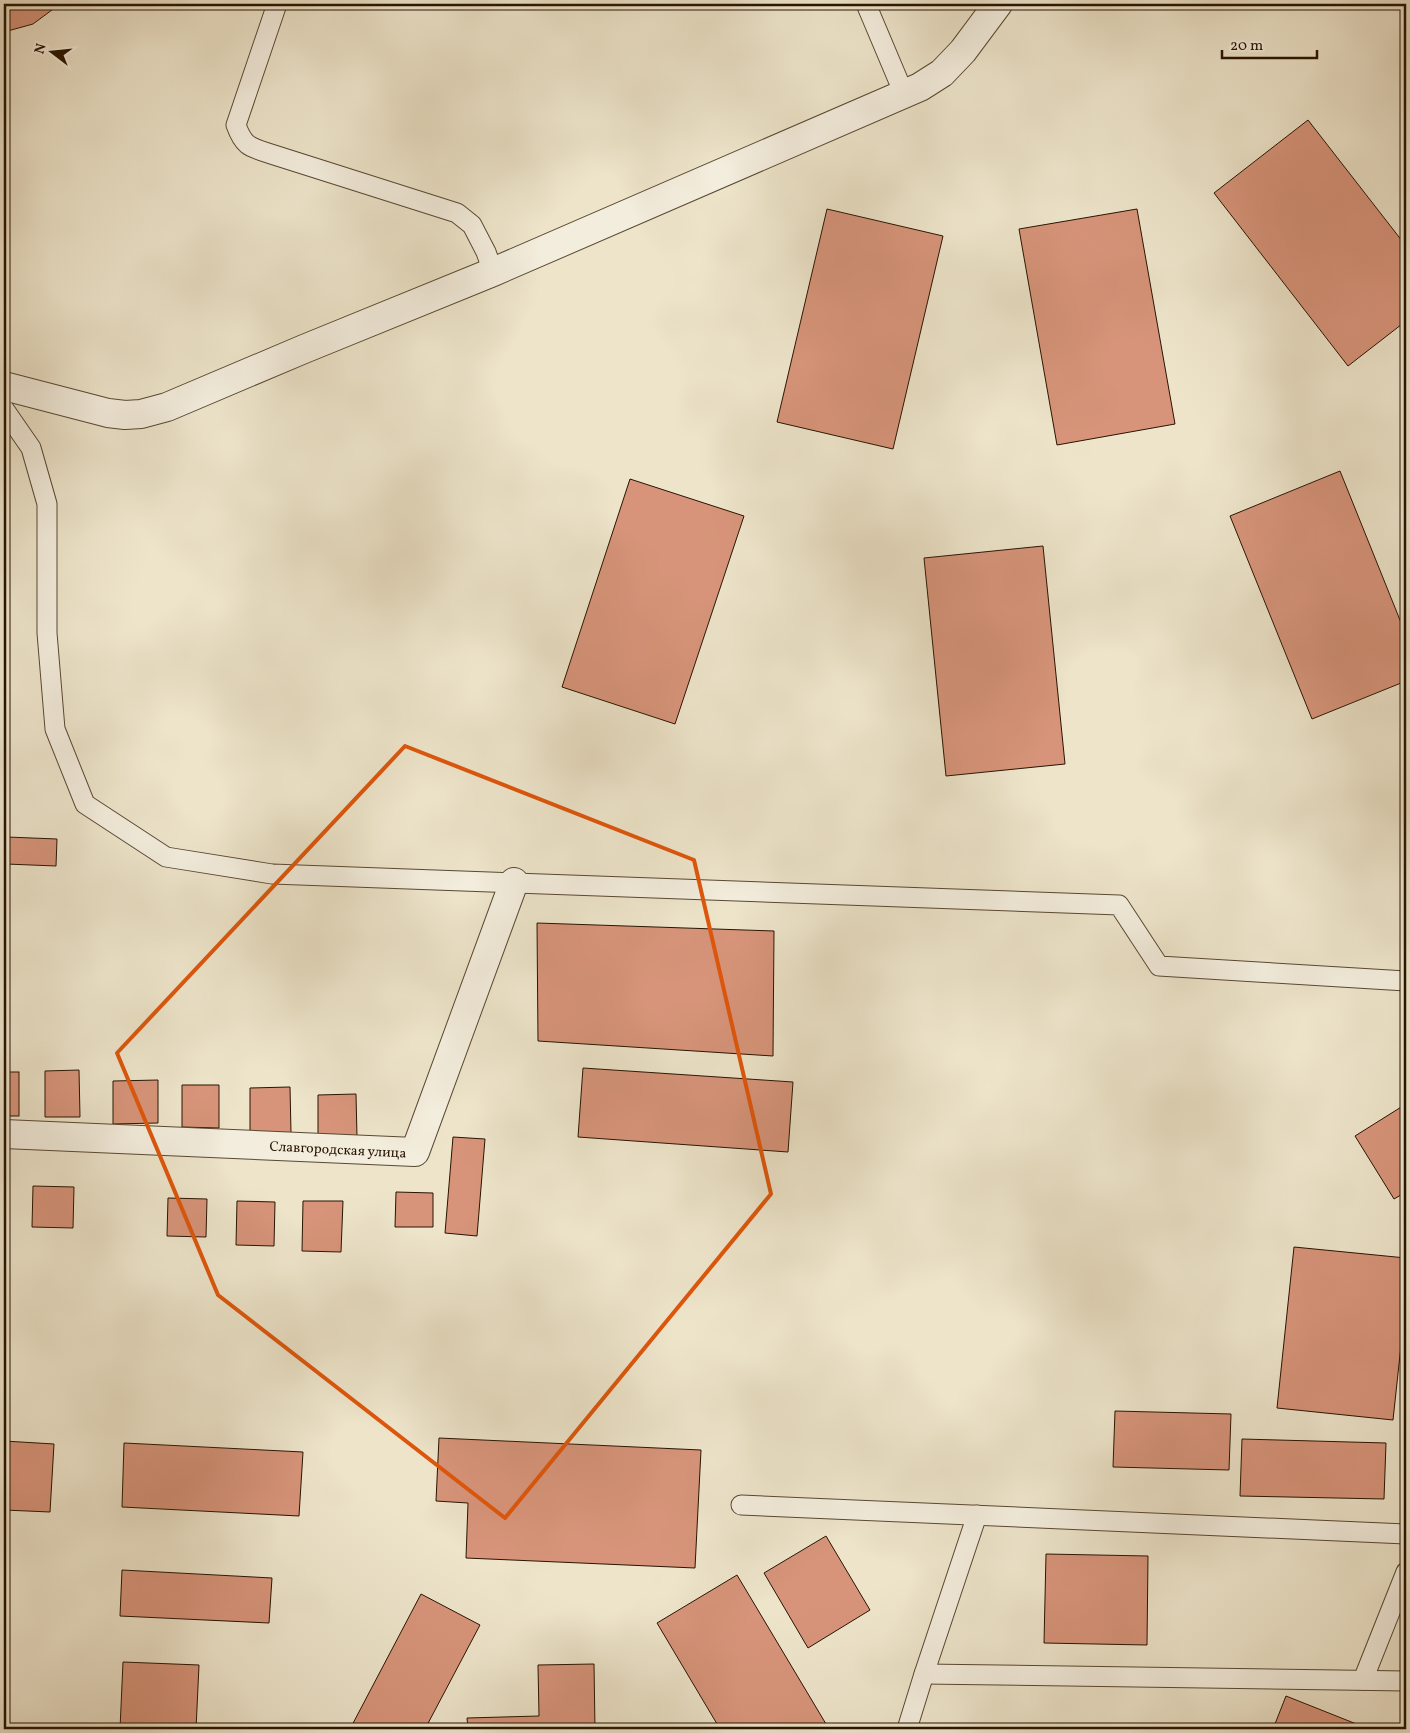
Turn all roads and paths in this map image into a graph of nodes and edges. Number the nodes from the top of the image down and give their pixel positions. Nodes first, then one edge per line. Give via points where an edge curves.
1 (276, 4) edge
2 (866, 4) edge
3 (998, 4) edge
4 (904, 94) junction
5 (493, 272) junction
6 (4, 386) edge
7 (4, 409) edge
8 (514, 882) junction
9 (1406, 981) edge
10 (4, 1134) edge
11 (741, 1505) dead end
12 (978, 1515) junction
13 (1406, 1534) edge
14 (1406, 1572) edge
15 (924, 1674) junction
16 (1362, 1680) junction
17 (1406, 1681) edge
18 (907, 1729) edge

1 - 5 lane via 236,125 241,139 253,148 457,213 472,225
2 - 4 lane
3 - 4 street via 964,51 942,73
4 - 5 street
5 - 6 street via 167,407 141,414 108,413
7 - 8 lane via 31,448 48,504 47,633 55,729 84,804 166,857 272,874
8 - 9 lane via 1119,905 1159,966
8 - 10 street, Славгородская улица via 415,1152
11 - 12 lane
12 - 13 lane
12 - 15 lane
14 - 16 lane
15 - 16 lane
15 - 18 lane
16 - 17 lane

